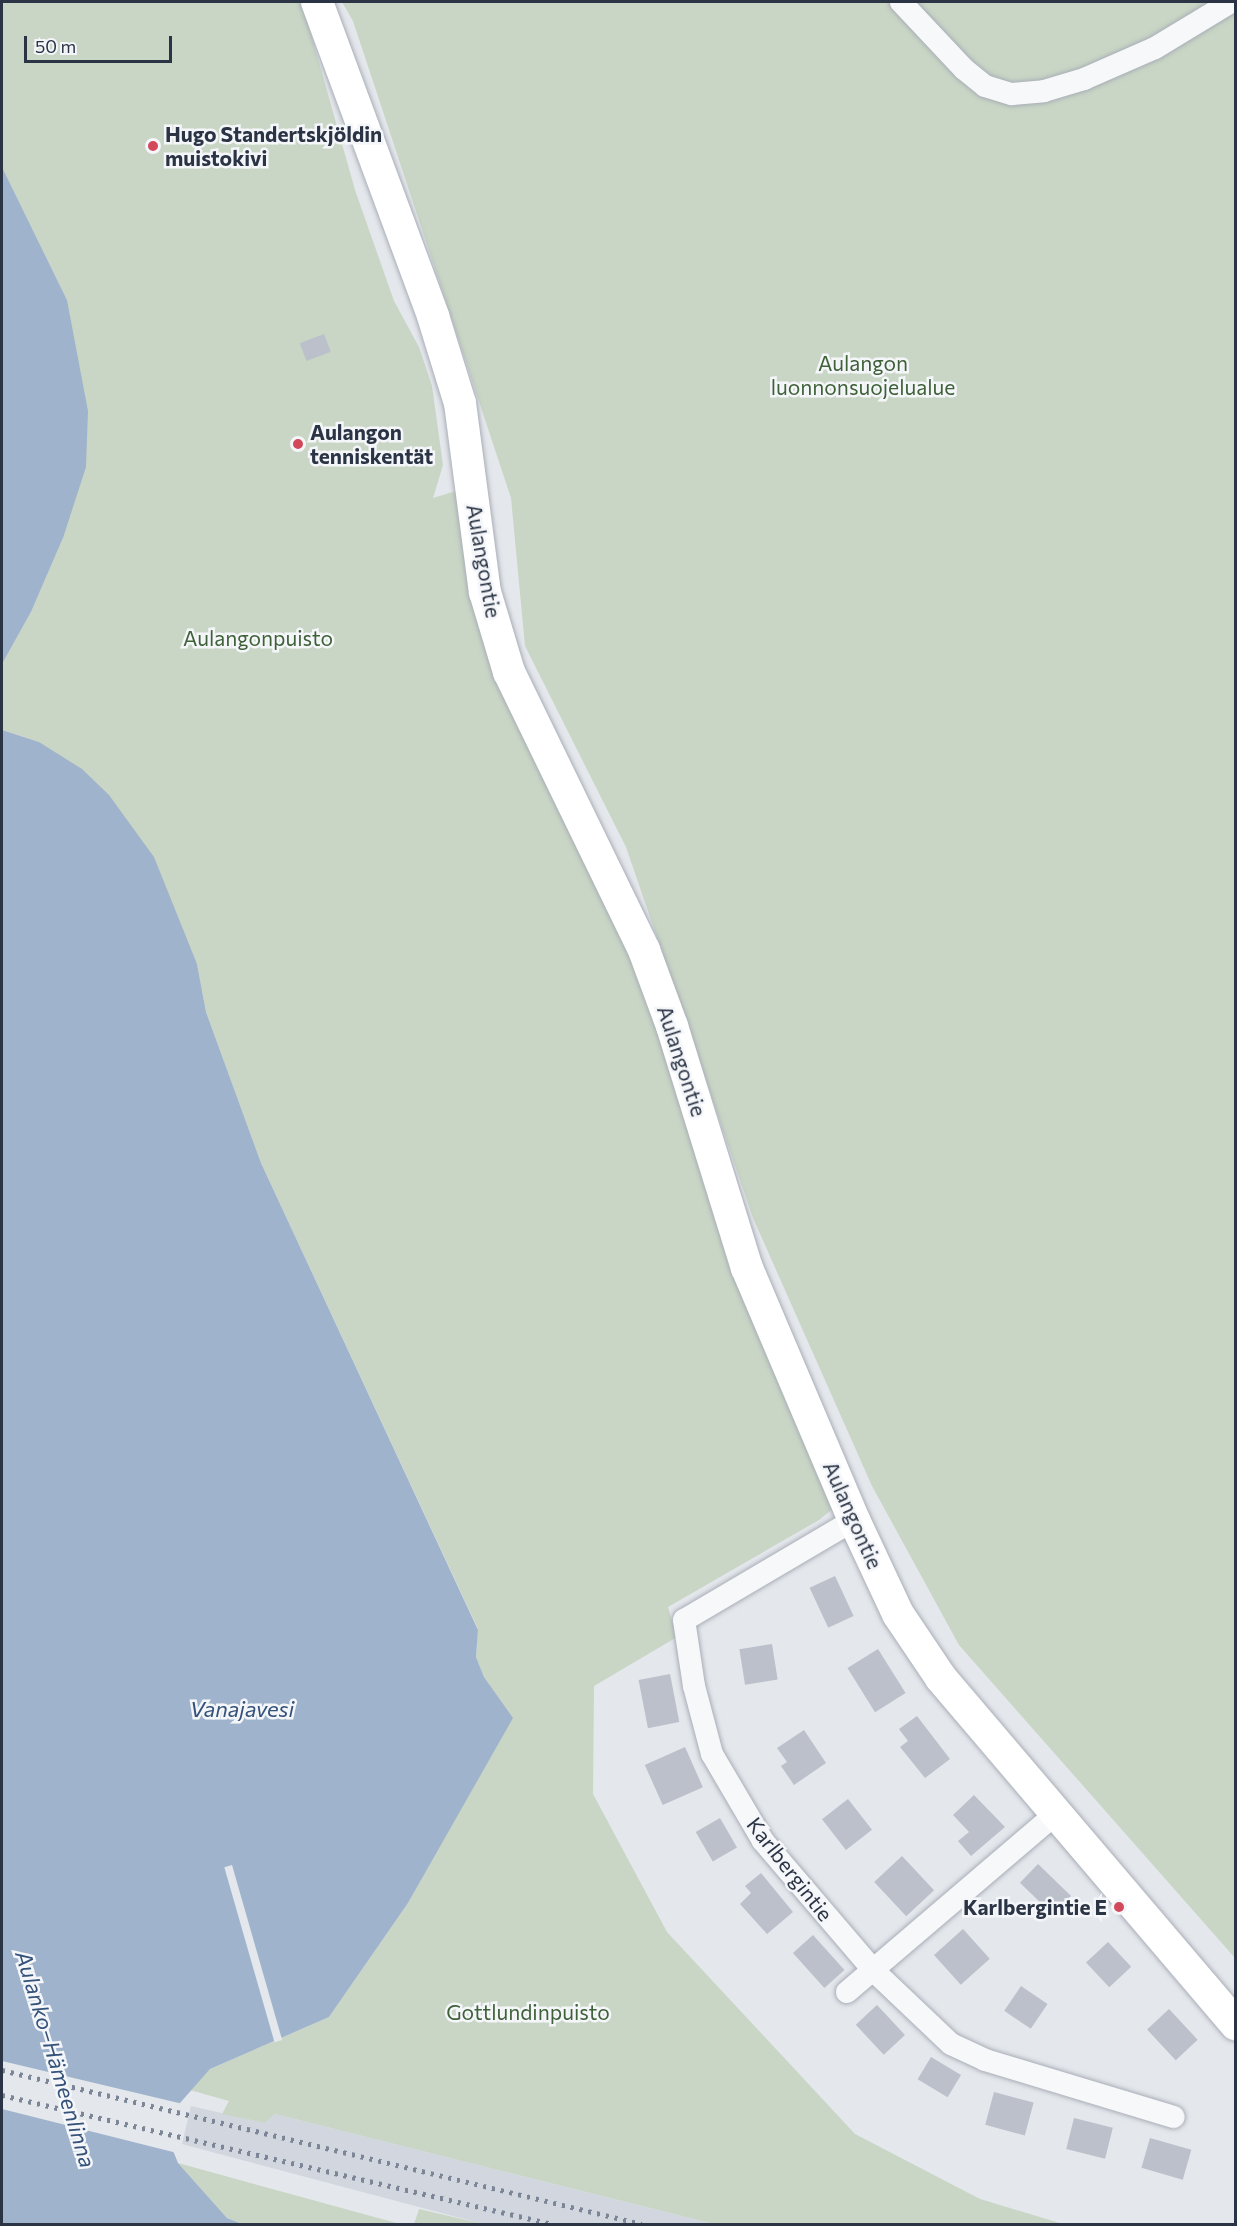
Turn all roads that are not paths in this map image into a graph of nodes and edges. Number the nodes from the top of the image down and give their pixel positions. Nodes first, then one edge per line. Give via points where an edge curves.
1 (317, 2) edge
2 (901, 2) edge
3 (1231, 2) edge
4 (854, 1520) junction
5 (1054, 1815) junction
6 (874, 1971) junction
7 (847, 1992) dead end
8 (1236, 2025) edge
9 (1174, 2117) dead end

1 - 4 main road, Aulangontie via 433,316 460,404 485,592 509,672 644,950 672,1026 747,1268
2 - 3 street via 964,69 986,86 1012,94 1044,91 1084,79 1155,48
4 - 5 main road, Aulangontie via 898,1614 935,1669
4 - 6 street, Karlbergintie via 684,1620 697,1698 712,1754 726,1781 763,1841
5 - 6 street
5 - 8 main road, Aulangontie
6 - 7 street
6 - 9 street, Karlbergintie via 951,2044 985,2061

